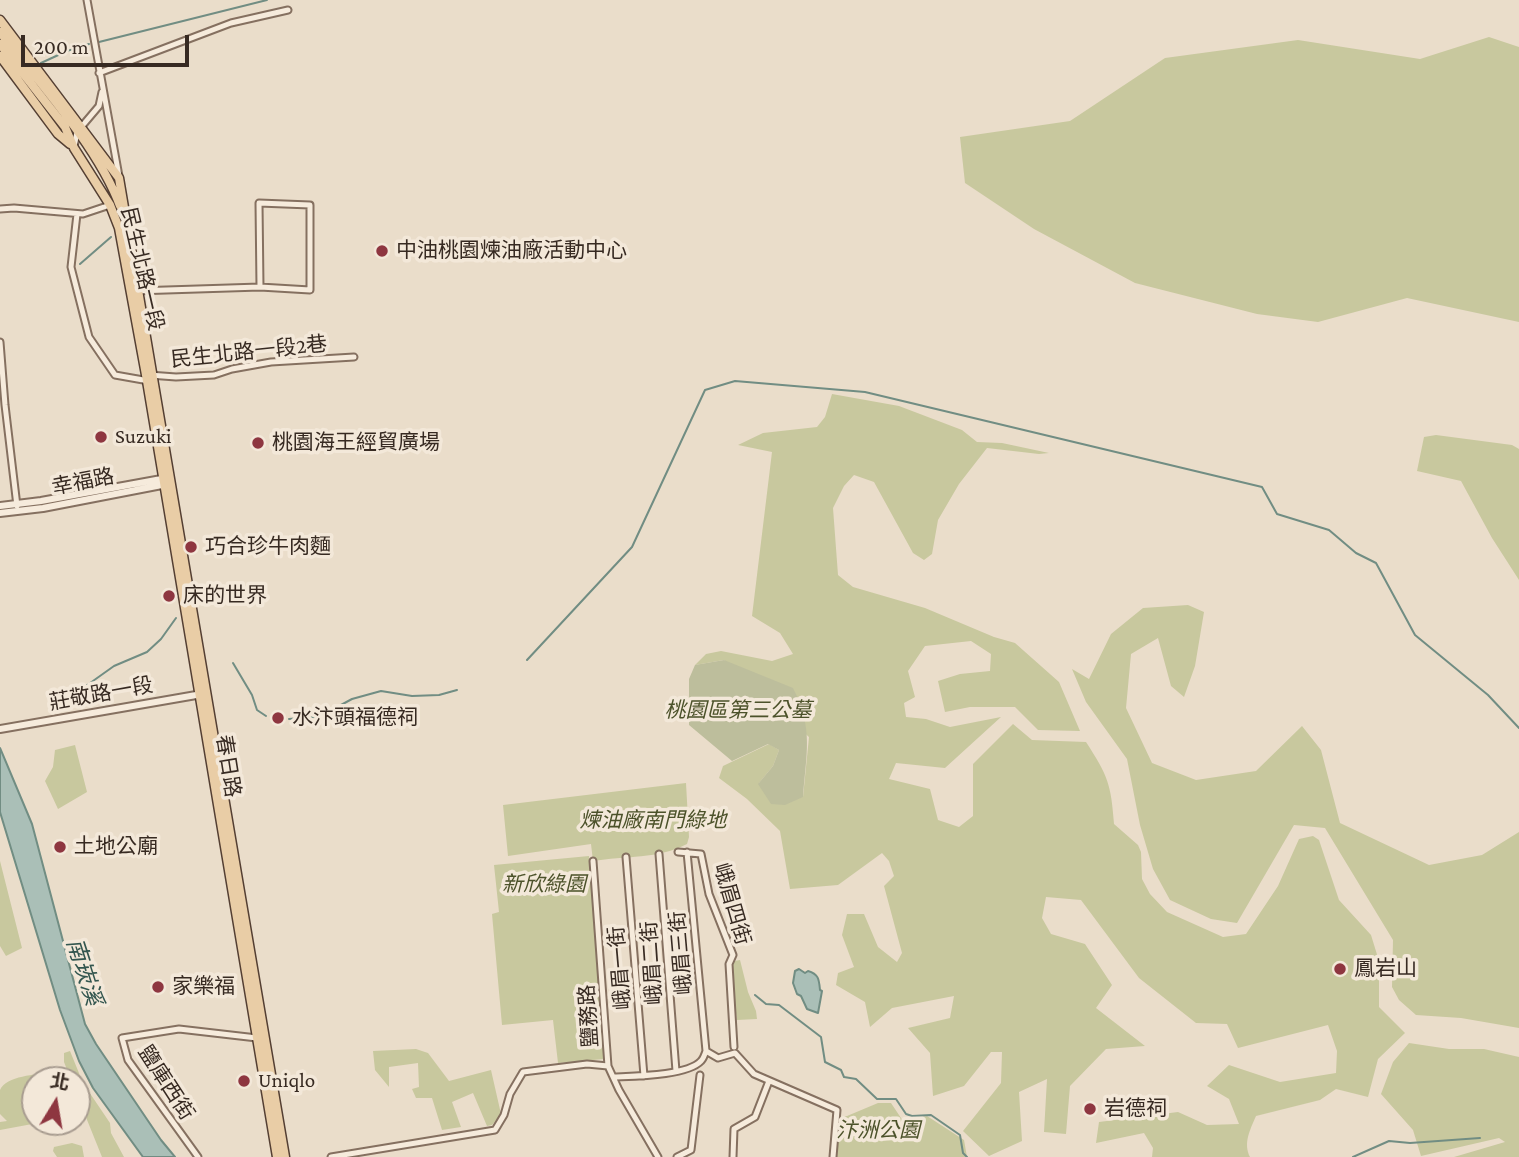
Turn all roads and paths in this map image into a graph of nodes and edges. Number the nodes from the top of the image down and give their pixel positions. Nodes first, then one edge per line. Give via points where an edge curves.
1 (87, 0) edge
2 (288, 10) dead end
3 (0, 20) edge
4 (0, 33) edge
5 (0, 44) edge
6 (0, 56) edge
7 (99, 73) junction
8 (102, 92) junction
9 (67, 125) junction
10 (79, 129) junction
11 (74, 148) junction
12 (120, 178) junction
13 (110, 182) junction
14 (100, 186) junction
15 (117, 202) junction
16 (0, 209) edge
17 (77, 214) junction
18 (260, 287) junction
19 (136, 291) junction
20 (0, 342) edge
21 (354, 357) dead end
22 (151, 378) junction
23 (168, 481) junction
24 (0, 506) edge
25 (17, 508) junction
26 (0, 513) edge
27 (202, 694) junction
28 (1, 729) edge
29 (678, 852) dead end
30 (687, 852) junction
31 (659, 854) dead end
32 (626, 857) dead end
33 (593, 861) dead end
34 (260, 1038) junction
35 (734, 1047) dead end
36 (706, 1051) junction
37 (608, 1066) junction
38 (676, 1070) junction
39 (700, 1075) dead end
40 (644, 1076) junction
41 (613, 1077) junction
42 (769, 1081) junction
43 (198, 1157) edge
44 (277, 1157) edge
45 (285, 1157) edge
46 (331, 1157) edge
47 (658, 1157) edge
48 (677, 1157) edge
49 (733, 1157) edge
50 (833, 1157) edge

1 - 7 street, 民生北路一段
2 - 7 street via 231,23
3 - 10 main road
4 - 9 main road
5 - 9 main road
6 - 11 main road via 58,134
7 - 8 street, 民生北路一段
8 - 10 street via 99,106
8 - 12 street, 民生北路一段
9 - 10 main road, 民生北路一段
9 - 11 main road
10 - 11 street
10 - 12 main road
10 - 13 main road, 民生北路一段
11 - 14 main road, 民生北路一段
12 - 13 main road
12 - 15 main road
13 - 14 main road
13 - 15 main road, 民生北路一段
14 - 15 main road, 民生北路一段
15 - 17 street
15 - 19 main road, 民生北路一段
15 - 19 main road, 民生北路一段 via 125,222
16 - 17 street
17 - 22 street, 民生北路一段2巷 via 71,267 89,337 115,375
18 - 18 street via 310,290 310,205 259,203
18 - 19 street
19 - 22 main road, 民生北路一段
20 - 25 street
21 - 22 street, 民生北路一段2巷 via 271,362 214,375
22 - 23 main road, 春日路
23 - 25 street, 幸福路
23 - 27 main road, 春日路
24 - 25 street, 幸福路
25 - 26 street, 幸福路
27 - 28 street, 莊敬路一段
27 - 34 main road, 春日路
29 - 30 street
30 - 35 street, 峨眉四街 via 701,854 709,894 733,955 729,964
30 - 36 street, 峨眉三街
31 - 38 street, 峨眉二街
32 - 40 street, 峨眉一街
33 - 37 street, 鹽務路
34 - 43 street, 鹽庫西街 via 179,1029 122,1038 128,1060
34 - 44 main road, 春日路
34 - 45 main road, 春日路
36 - 38 street via 692,1067
36 - 42 street via 718,1058 735,1053 749,1071
37 - 41 street, 鹽務路
37 - 46 street via 523,1072 495,1130
38 - 40 street
39 - 48 street via 691,1150
40 - 41 street
41 - 47 street, 鹽務路
42 - 49 street via 754,1117 734,1129
42 - 50 street via 837,1110

